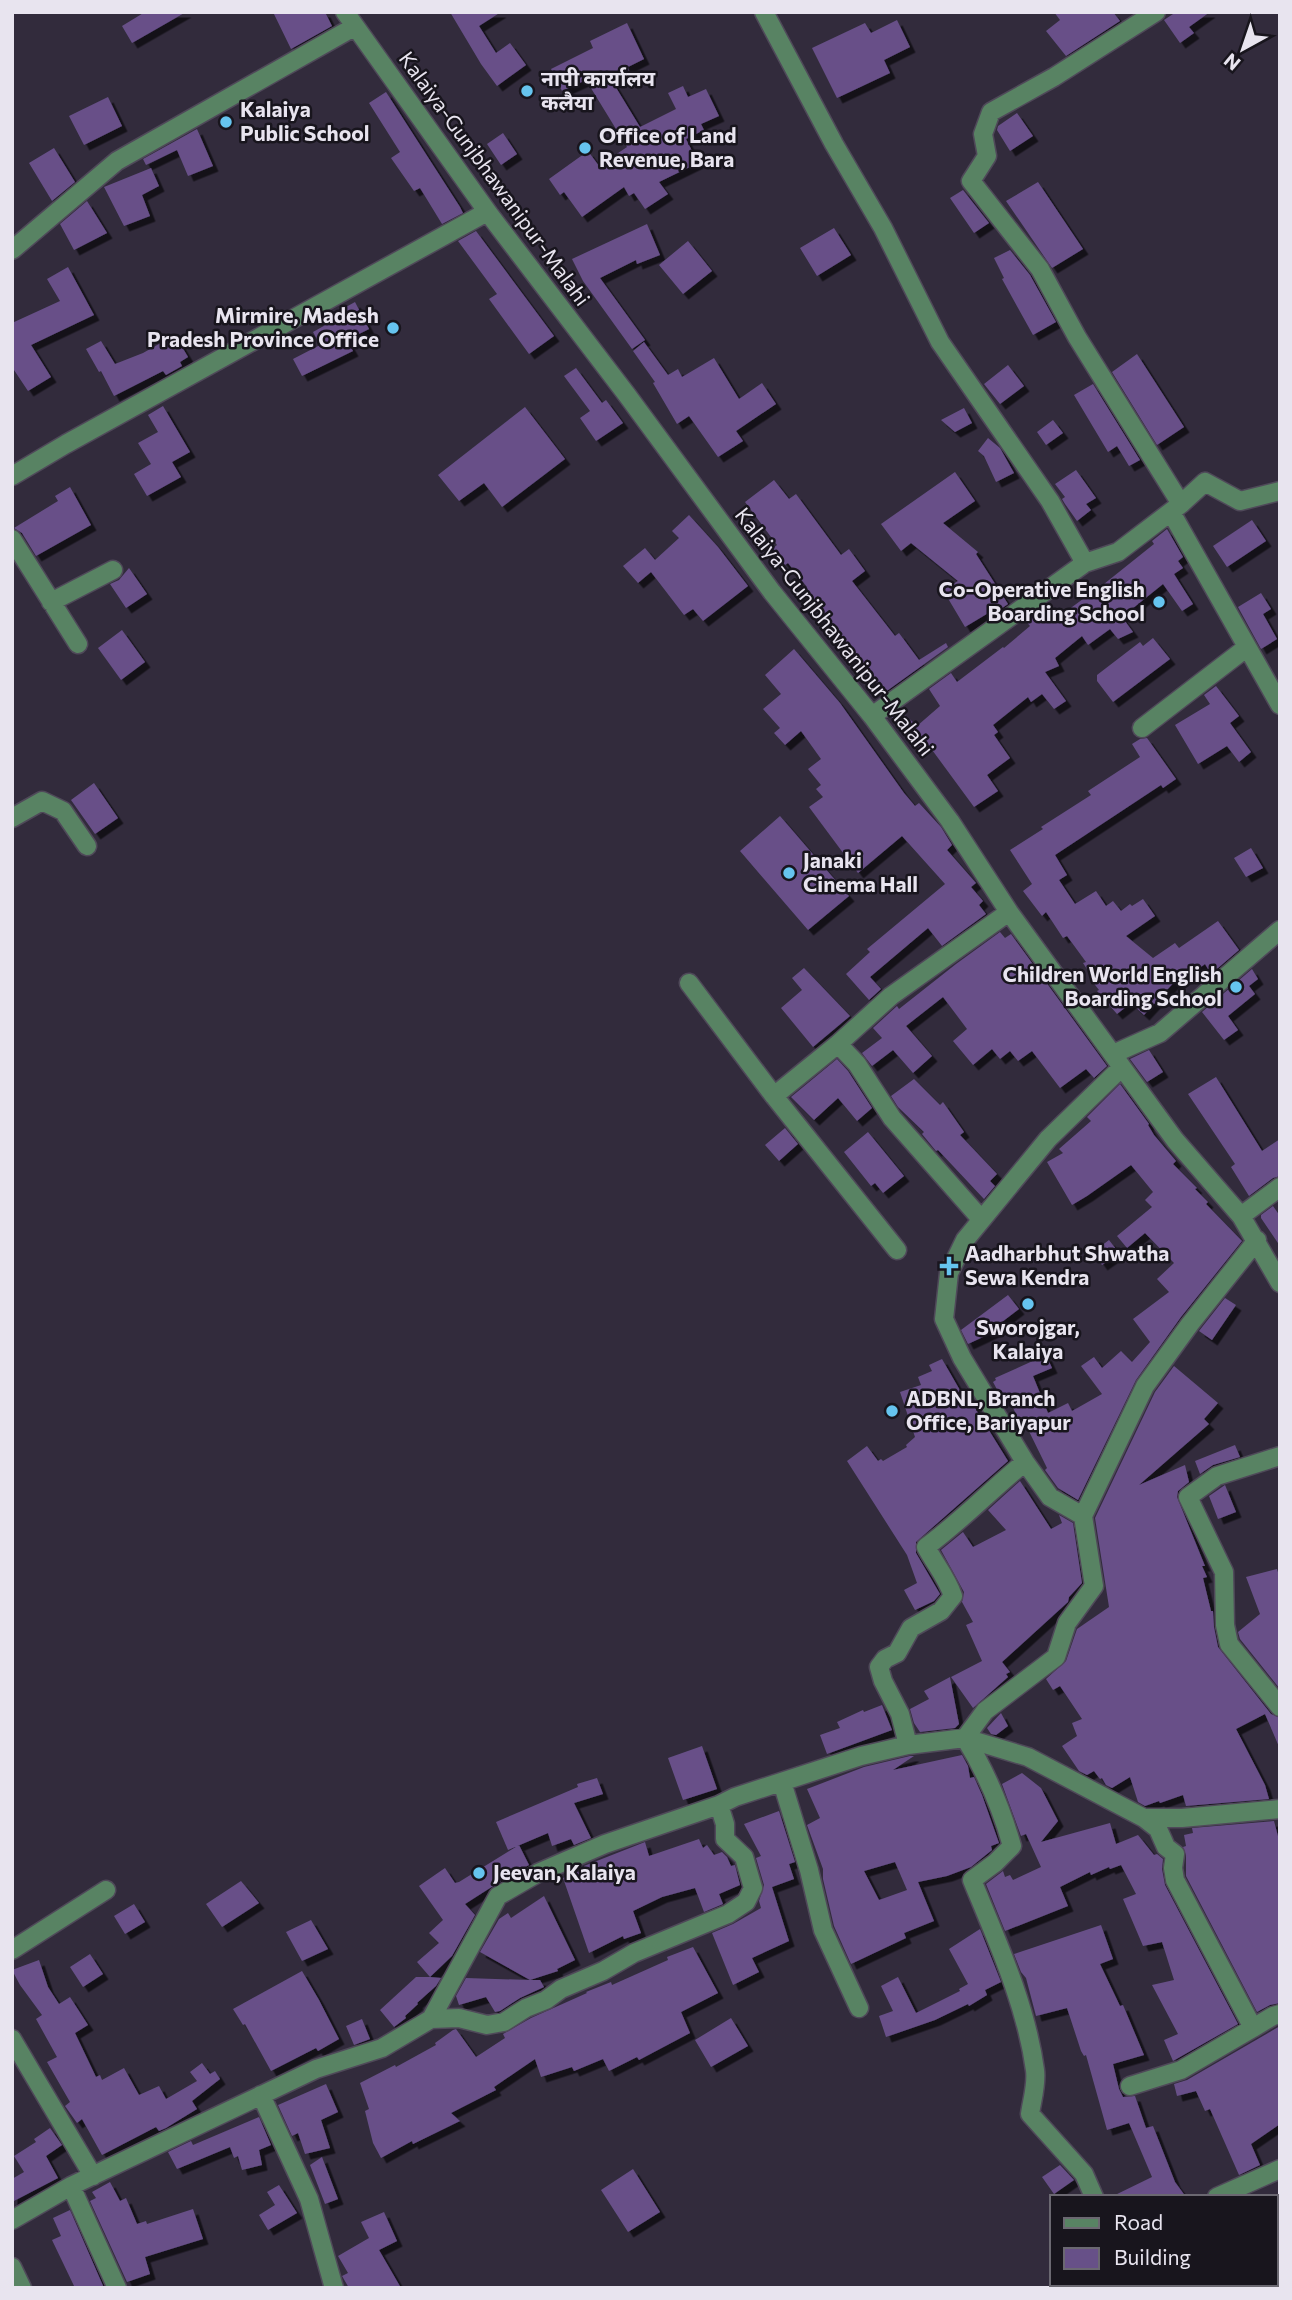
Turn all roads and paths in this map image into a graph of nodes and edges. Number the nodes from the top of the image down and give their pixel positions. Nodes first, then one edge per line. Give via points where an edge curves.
1 (764, 12) edge
2 (1156, 12) edge
3 (349, 19) edge
4 (487, 212) junction
5 (12, 250) edge
6 (12, 476) edge
7 (1280, 491) edge
8 (1176, 508) junction
9 (12, 539) edge
10 (1085, 563) junction
11 (113, 570) dead end
12 (51, 602) junction
13 (78, 645) dead end
14 (1247, 648) junction
15 (1280, 705) edge
16 (872, 716) junction
17 (1142, 728) dead end
18 (12, 818) edge
19 (87, 846) dead end
20 (1009, 912) junction
21 (1280, 930) edge
22 (689, 983) dead end
23 (838, 1044) junction
24 (1117, 1060) junction
25 (774, 1096) junction
26 (1280, 1187) edge
27 (1241, 1216) junction
28 (981, 1219) junction
29 (1257, 1240) junction
30 (897, 1250) dead end
31 (1280, 1283) edge
32 (1280, 1456) edge
33 (1025, 1462) junction
34 (1083, 1516) junction
35 (1280, 1707) edge
36 (965, 1738) junction
37 (908, 1745) junction
38 (782, 1782) junction
39 (719, 1805) junction
40 (1280, 1809) edge
41 (1144, 1818) junction
42 (106, 1890) dead end
43 (12, 1950) edge
44 (859, 2008) dead end
45 (1280, 2014) edge
46 (430, 2019) junction
47 (1253, 2028) junction
48 (12, 2039) edge
49 (1130, 2087) dead end
50 (261, 2095) junction
51 (1280, 2169) edge
52 (93, 2176) junction
53 (71, 2186) junction
54 (1093, 2195) edge
55 (1222, 2195) edge
56 (12, 2220) edge
57 (12, 2267) edge
58 (22, 2288) edge
59 (117, 2288) edge
60 (334, 2288) edge

1 - 10 street via 940,342 1050,501
2 - 8 street via 991,112 983,134 987,156 971,181 1040,269
3 - 4 street, Kalaiya-Gunjbhawanipur-Malahi
3 - 5 street via 117,161
4 - 6 street
4 - 16 street, Kalaiya-Gunjbhawanipur-Malahi via 772,592
7 - 8 street via 1240,501 1205,482
8 - 10 street via 1118,552
8 - 14 street
9 - 12 street
10 - 16 street
11 - 12 street
12 - 13 street
14 - 15 street
14 - 17 street
16 - 20 street, Kalaiya-Gunjbhawanipur-Malahi via 950,821
18 - 19 street via 42,801 63,811
20 - 23 street via 891,996
20 - 24 street, Kalaiya-Gunjbhawanipur-Malahi
21 - 24 street via 1160,1032
22 - 25 street
23 - 25 street
23 - 28 street via 892,1118
24 - 27 street, Kalaiya-Gunjbhawanipur-Malahi via 1175,1140
24 - 28 street
25 - 30 street
26 - 27 street
27 - 29 street, Kalaiya-Gunjbhawanipur-Malahi
28 - 33 street via 949,1273 943,1319
29 - 31 street, Kalaiya-Gunjbhawanipur-Malahi
29 - 34 street via 1145,1386
32 - 35 street via 1217,1476 1188,1497 1224,1572 1229,1644
33 - 34 street via 1049,1497
33 - 37 street via 926,1547 953,1596 941,1611 911,1628 897,1653 879,1667 901,1714
34 - 36 street via 1094,1586 1067,1623 1056,1657 985,1711
36 - 37 street
36 - 41 street via 1027,1757
36 - 54 street via 982,1767 1012,1846 972,1880 1024,2020 1035,2073 1030,2114 1084,2174
37 - 38 street
38 - 39 street
38 - 44 street via 822,1930
39 - 46 street via 606,1844 498,1896
39 - 46 street via 724,1839 744,1857 749,1871 753,1888 746,1902 561,1989 504,2022 487,2025 459,2018
40 - 41 street
41 - 47 street via 1175,1854 1175,1880
42 - 43 street
45 - 47 street
46 - 50 street via 382,2048 316,2069
47 - 49 street via 1181,2070
48 - 52 street
50 - 52 street
50 - 60 street via 309,2199
51 - 55 street
52 - 53 street
53 - 56 street
53 - 59 street
57 - 58 street

